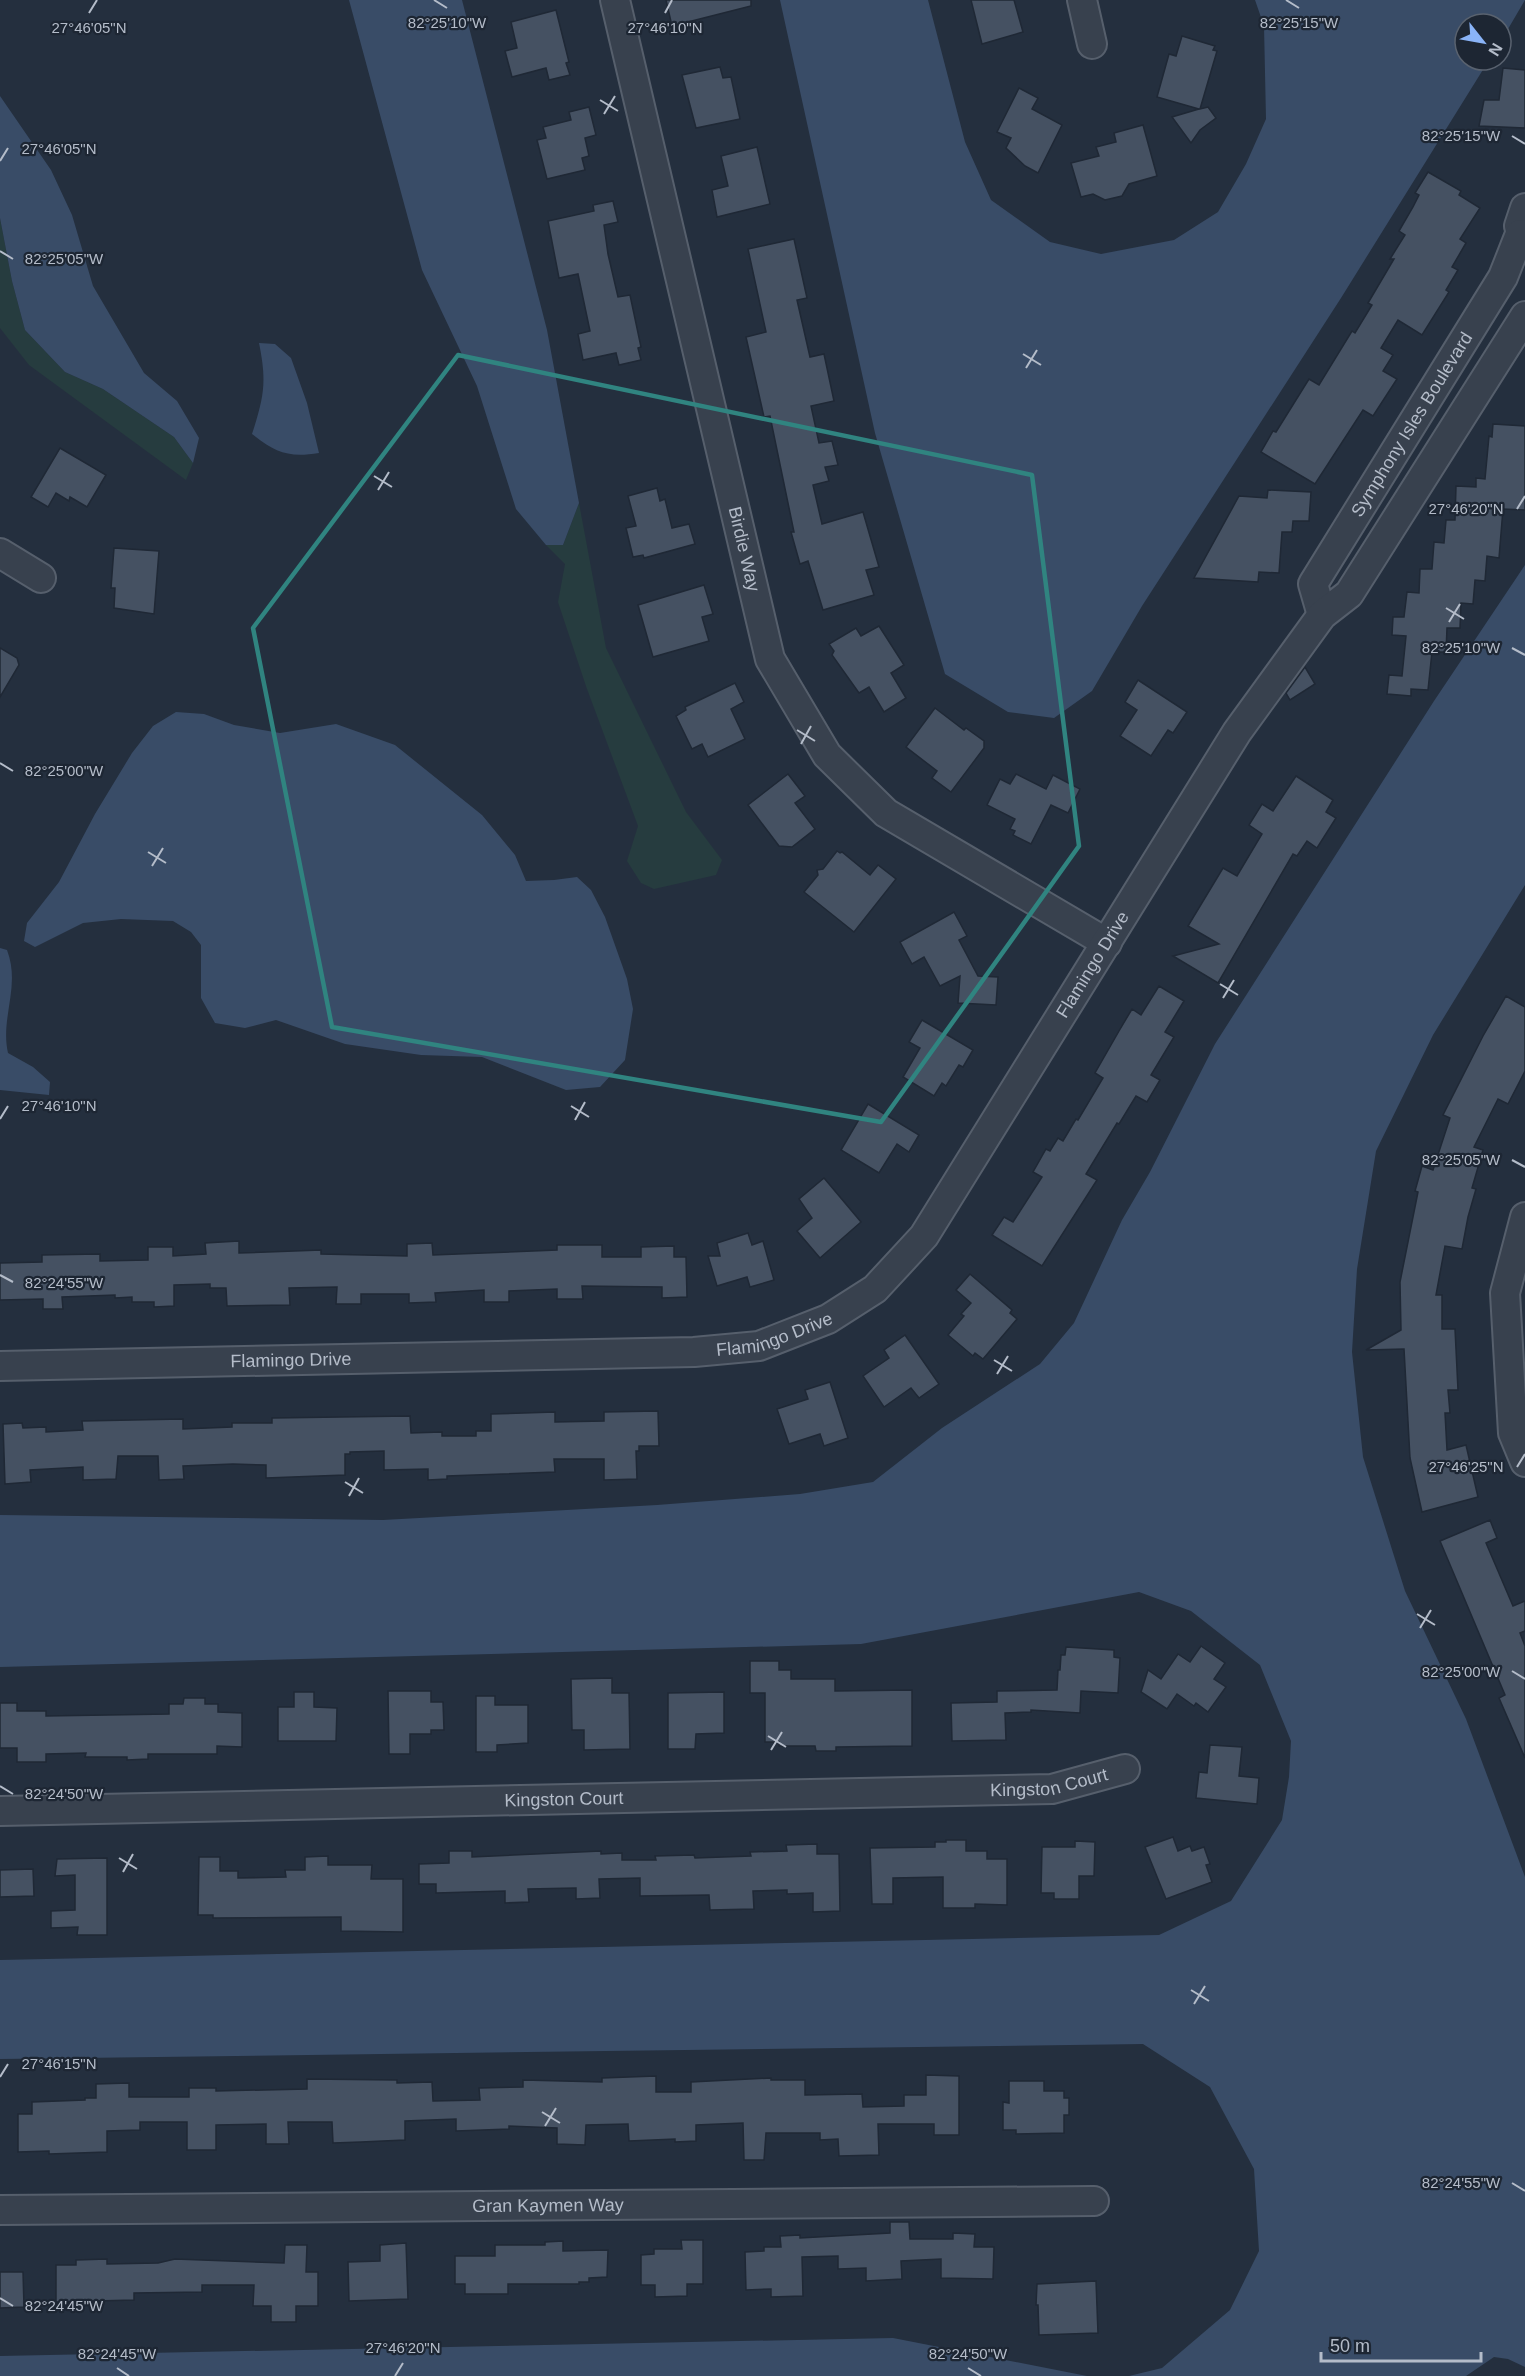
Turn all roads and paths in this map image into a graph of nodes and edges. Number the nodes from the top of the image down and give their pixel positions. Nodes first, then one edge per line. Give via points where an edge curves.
1 (615, 0) edge
2 (1082, 0) edge
3 (1092, 44) dead end
4 (1523, 228) edge
5 (1525, 316) edge
6 (0, 553) edge
7 (42, 578) dead end
8 (1322, 615) junction
9 (1237, 732) joint
10 (1107, 943) junction
11 (1525, 1217) edge
12 (0, 1365) edge
13 (1525, 1462) edge
14 (1125, 1769) dead end
15 (0, 1811) edge
16 (1094, 2201) dead end
17 (0, 2210) edge

1 - 10 street, Birdie Way via 770,659 827,755 886,813
2 - 3 street
4 - 8 street, Symphony Isles Boulevard via 1503,277 1313,584
5 - 8 street, Symphony Isles Boulevard via 1350,594
6 - 7 street
8 - 9 street, Symphony Isles Boulevard
9 - 10 street, Flamingo Drive
10 - 12 street, Flamingo Drive via 924,1236 874,1289 828,1319 759,1346 694,1352
11 - 13 street via 1505,1293 1513,1433
14 - 15 street, Kingston Court via 1052,1789
16 - 17 street, Gran Kaymen Way

